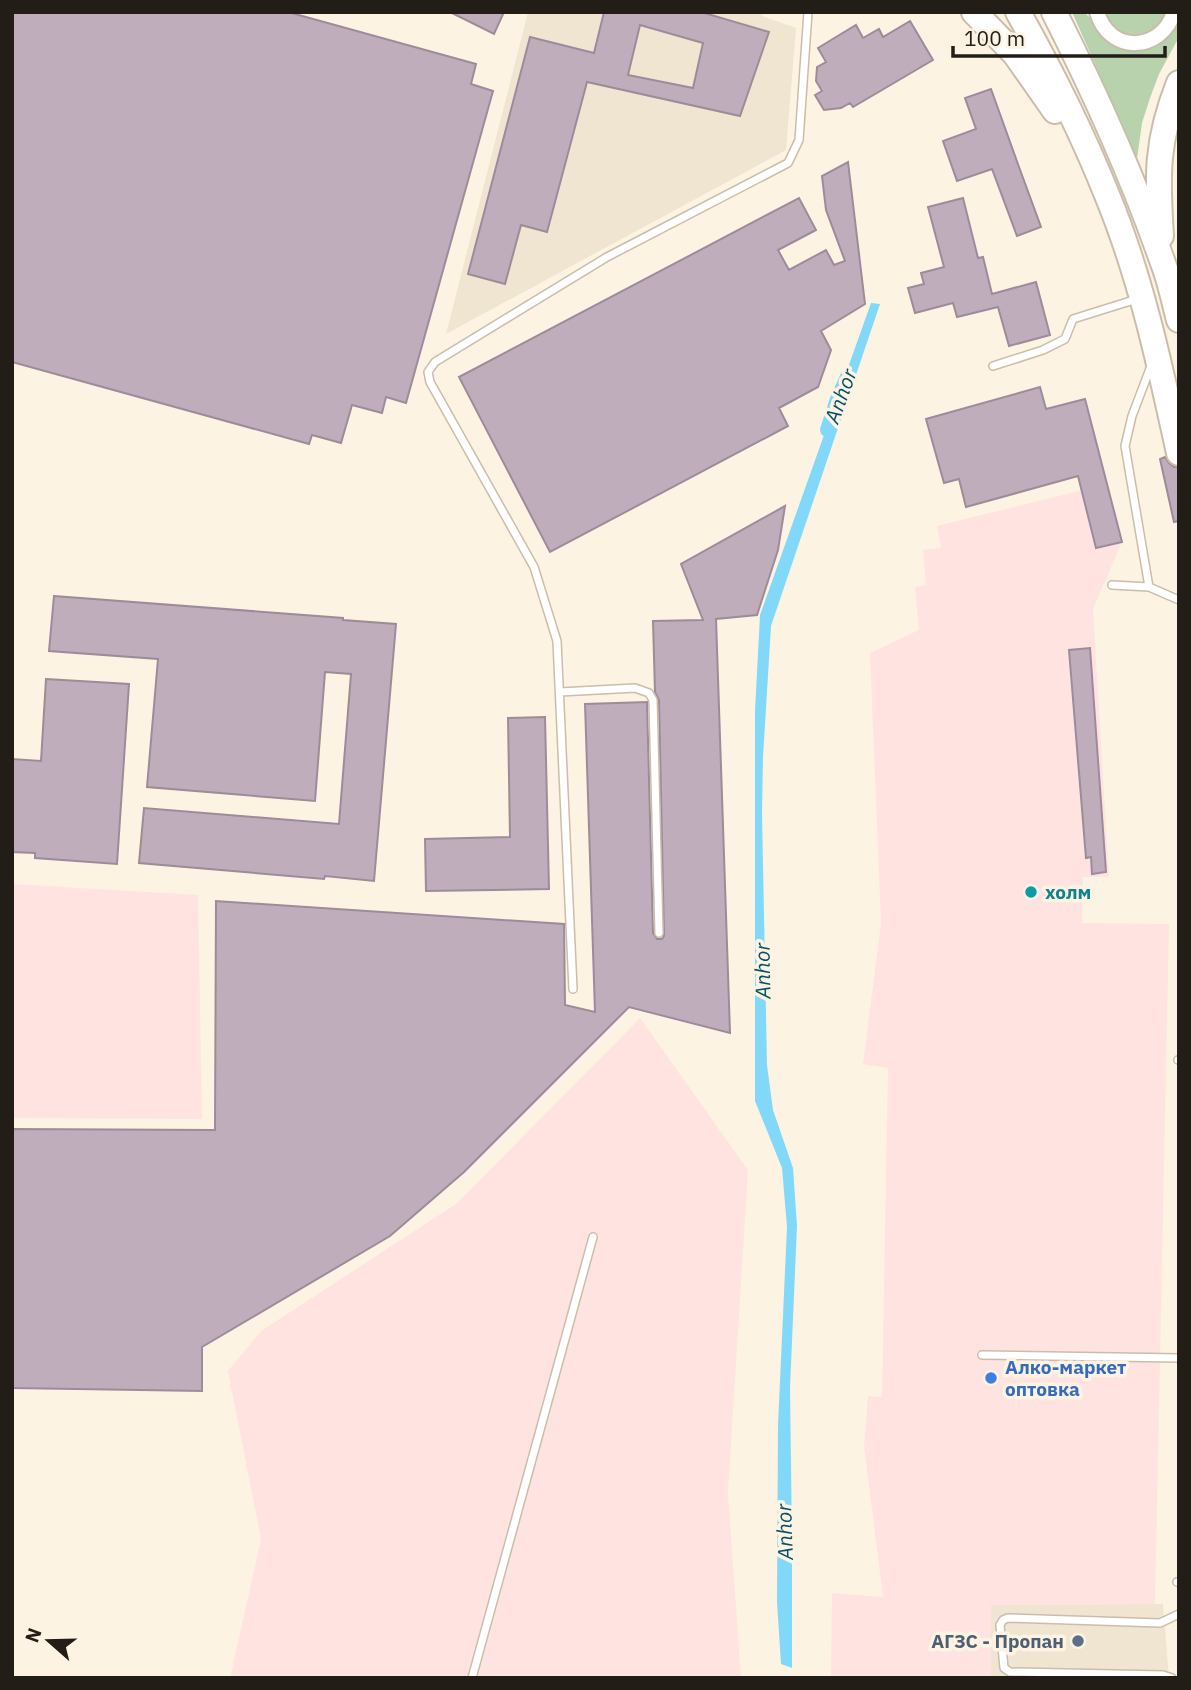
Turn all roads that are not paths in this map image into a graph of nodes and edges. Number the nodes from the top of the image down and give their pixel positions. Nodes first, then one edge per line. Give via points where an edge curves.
1 (808, 12) edge
2 (974, 12) edge
3 (1018, 12) edge
4 (1054, 12) edge
5 (1097, 12) edge
6 (1174, 12) edge
7 (1179, 83) edge
8 (1107, 195) junction
9 (1168, 264) junction
10 (1141, 298) junction
11 (1179, 320) edge
12 (1156, 356) junction
13 (993, 366) dead end
14 (1179, 453) edge
15 (1112, 585) dead end
16 (1149, 587) junction
17 (1179, 600) edge
18 (560, 692) junction
19 (659, 933) dead end
20 (573, 989) dead end
21 (593, 1237) dead end
22 (982, 1355) dead end
23 (1179, 1358) edge
24 (1179, 1614) edge
25 (472, 1678) edge
26 (1171, 1678) edge

1 - 18 lane via 799,141 788,163 607,257 435,362 428,372 534,567 557,641
2 - 8 highway via 1039,86
3 - 8 highway via 1054,78
4 - 9 highway
5 - 6 street via 1109,33 1139,43 1162,33
7 - 9 highway via 1164,126 1158,168
8 - 10 highway
9 - 11 highway
10 - 12 highway
10 - 13 lane via 1073,319 1065,339
12 - 14 highway
12 - 16 lane via 1125,446
15 - 16 lane
16 - 17 lane
18 - 19 lane via 635,688 649,693 653,700
18 - 20 lane
21 - 25 lane
22 - 23 lane
24 - 26 lane via 1160,1623 1008,1618 1000,1625 1004,1668 1010,1672

